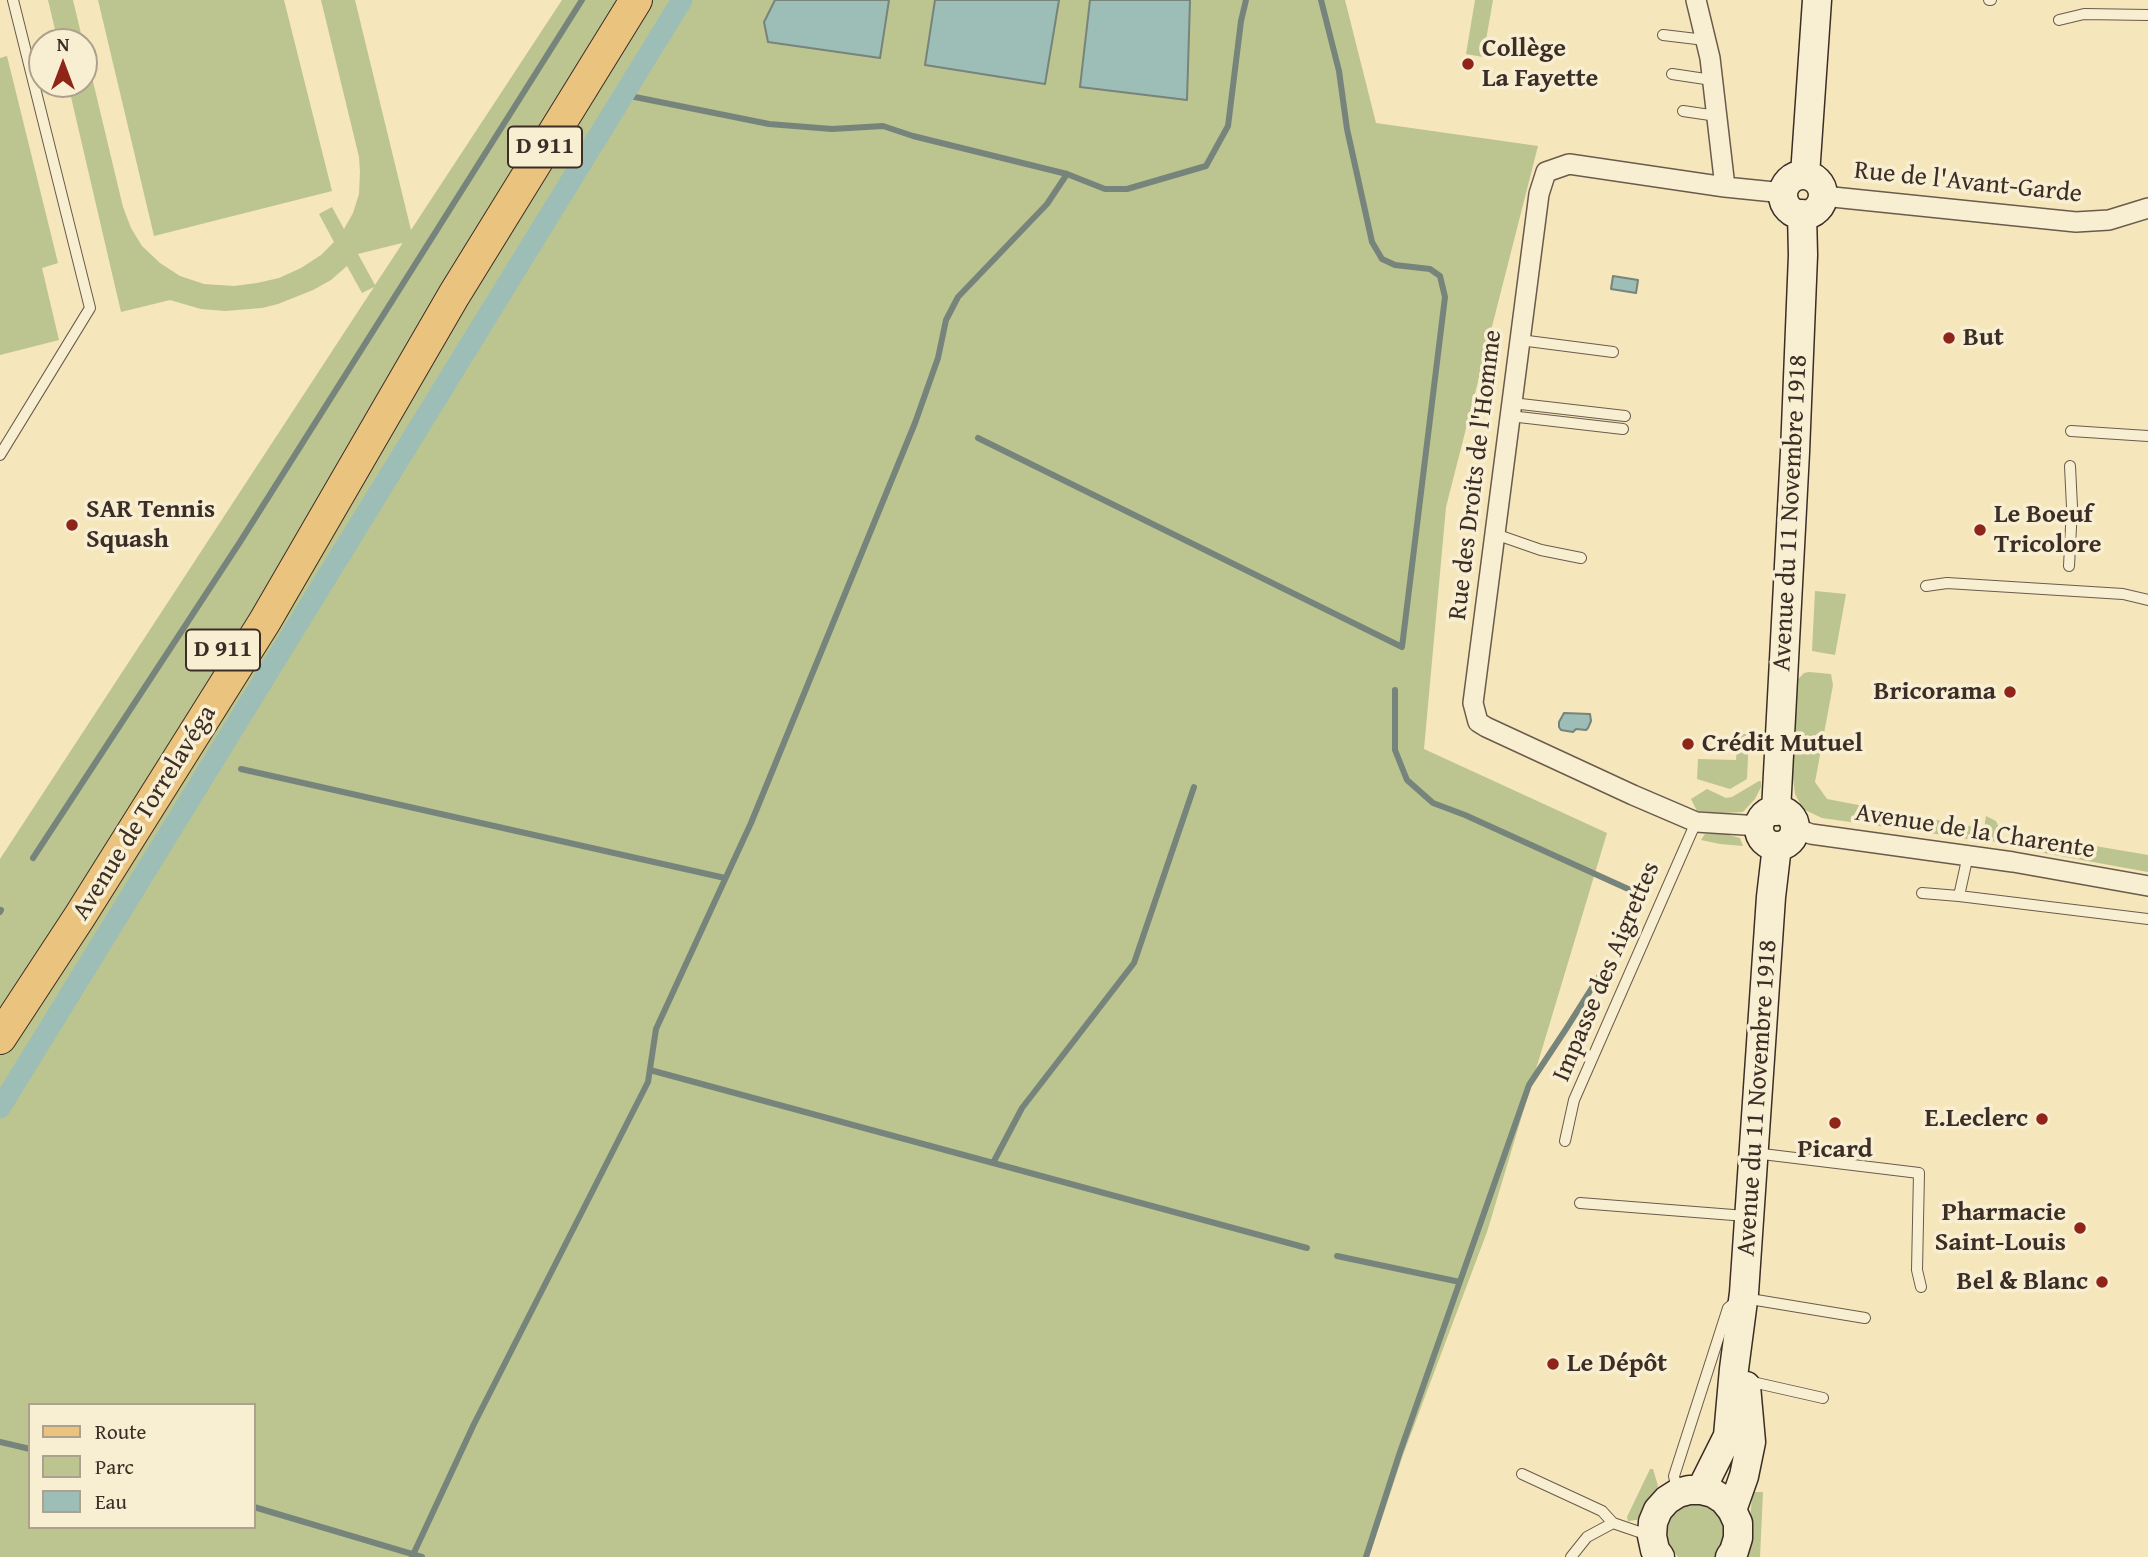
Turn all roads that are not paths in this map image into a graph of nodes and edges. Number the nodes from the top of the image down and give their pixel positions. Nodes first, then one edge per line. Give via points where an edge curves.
1 (13, 0) edge
2 (636, 0) edge
3 (1695, 0) edge
4 (1817, 0) edge
5 (2148, 15) edge
6 (2059, 20) dead end
7 (1663, 35) dead end
8 (1705, 40) junction
9 (1672, 74) dead end
10 (1712, 80) junction
11 (1683, 111) dead end
12 (1717, 116) junction
13 (1805, 175) junction
14 (1725, 187) junction
15 (1783, 193) junction
16 (1812, 205) junction
17 (2148, 208) edge
18 (454, 295) junction
19 (1520, 340) junction
20 (1613, 352) dead end
21 (1511, 410) junction
22 (1625, 416) dead end
23 (1623, 429) dead end
24 (2071, 431) dead end
25 (2148, 436) edge
26 (0, 454) edge
27 (2070, 466) dead end
28 (1495, 534) junction
29 (1581, 558) dead end
30 (2069, 566) dead end
31 (1926, 586) dead end
32 (2148, 600) edge
33 (1696, 822) junction
34 (1777, 828) junction
35 (1968, 855) junction
36 (2148, 886) edge
37 (1922, 893) dead end
38 (1959, 896) junction
39 (2148, 919) edge
40 (0, 1011) edge
41 (0, 1038) edge
42 (1564, 1141) dead end
43 (1754, 1153) junction
44 (1580, 1203) dead end
45 (1750, 1216) junction
46 (1921, 1287) dead end
47 (1744, 1296) junction
48 (1865, 1318) dead end
49 (1737, 1349) junction
50 (1745, 1381) junction
51 (1823, 1398) dead end
52 (1522, 1474) dead end
53 (1690, 1491) junction
54 (1732, 1510) junction
55 (1613, 1523) junction
56 (1650, 1550) edge
57 (1571, 1557) edge
58 (1730, 1557) edge

1 - 26 lane via 90,307
2 - 18 main road, Avenue de Torrelavéga / D 911
3 - 8 street
4 - 13 main road
5 - 6 lane via 2084,14
7 - 8 lane
8 - 10 street
9 - 10 lane
10 - 12 street
11 - 12 lane
12 - 14 street
13 - 15 main road via 1793,178
13 - 16 main road via 1820,184
14 - 15 street, Rue des Droits de l'Homme
14 - 19 street, Rue des Droits de l'Homme via 1569,164 1546,172 1539,194
15 - 16 main road via 1788,207
16 - 17 street, Rue de l'Avant-Garde via 2076,222 2109,220
16 - 34 main road, Avenue du 11 Novembre 1918 via 1803,255
18 - 40 main road, Avenue de Torrelavéga / D 911 via 340,463
18 - 41 main road, Avenue de Torrelavéga / D 911 via 265,621
19 - 20 lane
19 - 21 street, Rue des Droits de l'Homme
21 - 22 lane
21 - 23 lane
21 - 28 street, Rue des Droits de l'Homme
24 - 25 lane
27 - 30 lane
28 - 29 lane
28 - 33 street, Rue des Droits de l'Homme via 1473,702 1478,722
31 - 32 lane via 1947,583 2123,594
33 - 34 street, Rue des Droits de l'Homme
33 - 42 lane, Impasse des Aigrettes via 1574,1100
34 - 35 street, Avenue de la Charente
34 - 43 main road, Avenue du 11 Novembre 1918
35 - 36 street, Avenue de la Charente
35 - 38 lane
37 - 38 lane
38 - 39 lane
43 - 45 main road, Avenue du 11 Novembre 1918
43 - 46 lane via 1919,1173 1917,1270
44 - 45 lane
45 - 47 main road, Avenue du 11 Novembre 1918
47 - 48 lane
47 - 49 main road, Avenue du 11 Novembre 1918
47 - 53 lane via 1728,1308 1674,1476
49 - 50 main road, Avenue du 11 Novembre 1918
49 - 53 main road, Avenue du 11 Novembre 1918 via 1728,1436
50 - 51 lane
50 - 54 main road, Avenue du 11 Novembre 1918 via 1751,1442
52 - 55 lane via 1602,1511
53 - 54 main road via 1713,1493
53 - 56 main road, Avenue du 11 Novembre 1918 via 1667,1500 1658,1510
54 - 58 main road via 1738,1538
55 - 56 lane
55 - 57 lane via 1587,1537

